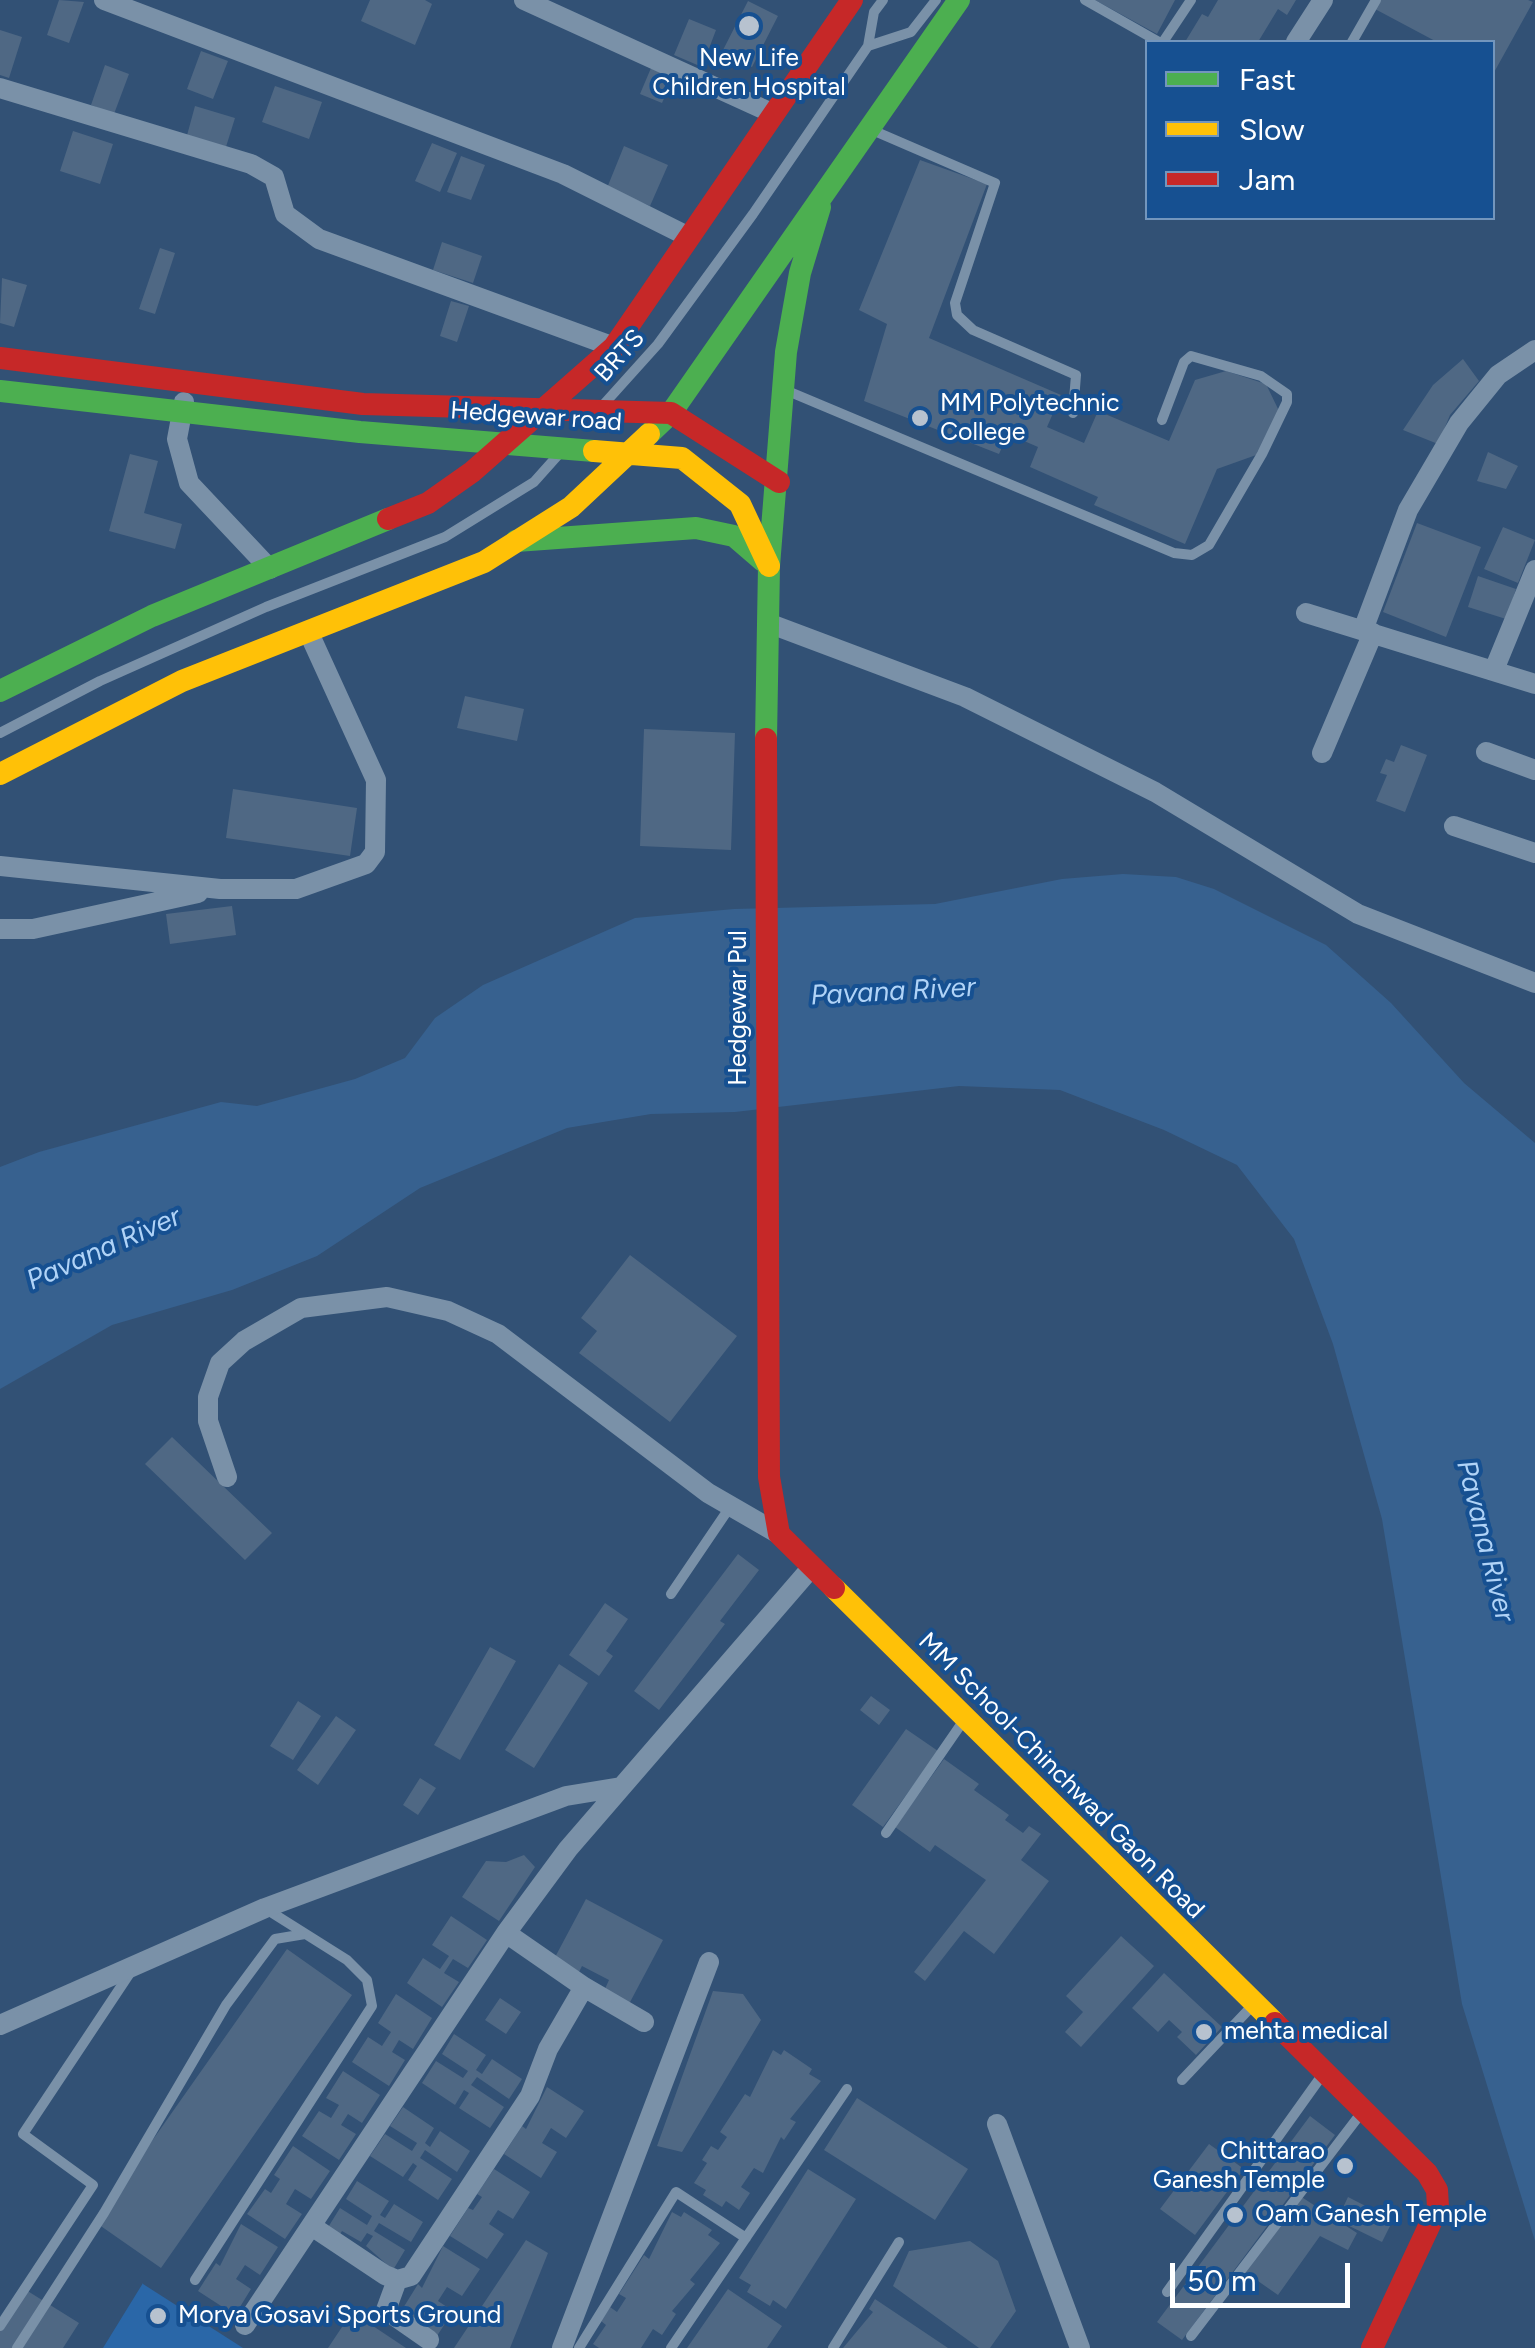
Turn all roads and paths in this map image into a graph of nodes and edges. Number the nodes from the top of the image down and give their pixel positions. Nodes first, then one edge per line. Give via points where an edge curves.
1 (104, 0) edge
2 (524, 0) edge
3 (852, 0) edge
4 (883, 0) edge
5 (936, 0) edge
6 (959, 0) edge
7 (1085, 0) edge
8 (1191, 0) edge
9 (1324, 0) edge
10 (1376, 0) edge
11 (1157, 40) edge
12 (1162, 40) edge
13 (1297, 40) edge
14 (1353, 40) edge
15 (868, 46) junction
16 (0, 88) edge
17 (774, 114) junction
18 (867, 127) junction
19 (826, 185) junction
20 (687, 236) junction
21 (614, 348) junction
22 (1535, 350) edge
23 (0, 358) edge
24 (190, 381) junction
25 (0, 390) edge
26 (784, 390) junction
27 (542, 410) junction
28 (182, 412) junction
29 (1073, 413) dead end
30 (671, 414) junction
31 (593, 417) junction
32 (1162, 420) dead end
33 (572, 440) junction
34 (509, 441) junction
35 (632, 452) junction
36 (780, 482) junction
37 (516, 542) junction
38 (769, 566) junction
39 (270, 569) junction
40 (1535, 570) edge
41 (1306, 613) dead end
42 (768, 623) junction
43 (308, 631) junction
44 (1368, 632) junction
45 (1494, 670) junction
46 (6, 684) edge
47 (1535, 684) edge
48 (0, 733) edge
49 (1486, 752) dead end
50 (1322, 753) dead end
51 (1535, 770) edge
52 (0, 774) edge
53 (1454, 826) dead end
54 (1535, 853) edge
55 (0, 866) edge
56 (220, 888) junction
57 (0, 928) edge
58 (1535, 983) edge
59 (227, 1477) dead end
60 (730, 1508) junction
61 (779, 1534) junction
62 (811, 1568) junction
63 (671, 1594) dead end
64 (964, 1719) junction
65 (621, 1787) junction
66 (886, 1832) dead end
67 (265, 1908) junction
68 (506, 1932) junction
69 (305, 1934) junction
70 (709, 1962) dead end
71 (135, 1965) junction
72 (584, 1987) junction
73 (1254, 2004) junction
74 (644, 2022) dead end
75 (0, 2025) edge
76 (1324, 2074) junction
77 (1182, 2080) dead end
78 (847, 2089) dead end
79 (1363, 2112) junction
80 (997, 2124) dead end
81 (312, 2227) junction
82 (746, 2238) junction
83 (899, 2242) dead end
84 (195, 2280) dead end
85 (398, 2280) junction
86 (1167, 2292) dead end
87 (245, 2325) dead end
88 (0, 2326) edge
89 (1191, 2336) dead end
90 (428, 2340) dead end
91 (577, 2347) edge
92 (18, 2348) edge
93 (671, 2348) edge
94 (833, 2348) edge
95 (1080, 2348) edge
96 (1372, 2348) edge

1 - 20 street via 563,174
2 - 17 street
3 - 17 main road, Hedgewar road
4 - 15 lane, BRTS
5 - 15 lane via 911,32
6 - 18 main road, Hedgewar road
7 - 11 lane
8 - 12 lane
9 - 13 street
10 - 14 lane
15 - 31 lane, BRTS via 658,344
16 - 21 street via 250,164 274,177 285,214 319,239
17 - 20 main road, Hedgewar road
18 - 19 main road, Hedgewar road
18 - 29 lane via 995,183 954,303 957,315 973,330 1076,375
19 - 26 main road, Hedgewar Pul via 800,273
19 - 30 main road, Hedgewar road
20 - 21 main road, Hedgewar road
21 - 27 main road, Hedgewar road
22 - 44 street via 1498,376 1458,423 1408,510
23 - 24 main road, Hedgewar road
24 - 27 main road, Hedgewar road via 363,404
24 - 28 street
25 - 28 main road, Hedgewar road
26 - 32 lane via 1192,555 1209,545 1262,454 1286,394 1260,376 1191,356
26 - 36 main road, Hedgewar Pul
27 - 31 main road
27 - 34 main road
28 - 34 main road, Hedgewar road
28 - 39 street via 176,439 189,483
30 - 31 main road
30 - 35 main road, Hedgewar road
30 - 36 main road
33 - 34 main road, Hedgewar road
33 - 35 main road, Hedgewar road
33 - 48 lane via 534,482 445,537 266,606
34 - 39 main road via 428,503
35 - 37 main road via 571,506
35 - 38 main road via 682,458 740,504
36 - 38 main road, Hedgewar Pul
37 - 38 main road via 696,528 734,536
37 - 43 main road via 484,562
38 - 42 main road, Hedgewar Pul
39 - 46 main road
40 - 45 street
41 - 44 street
42 - 58 street via 965,697 1155,792 1358,914
42 - 61 main road, Hedgewar Pul via 769,1478
43 - 52 main road via 182,681
43 - 56 street via 376,780 375,852 351,872 296,889
44 - 45 street
44 - 50 street
45 - 47 street
49 - 51 street
53 - 54 street
55 - 56 street
56 - 57 street via 33,930
59 - 60 street via 208,1421 220,1364 244,1340 301,1308 387,1297 448,1310 498,1334
60 - 61 street
60 - 63 lane
61 - 62 main road, MM School-Chinchwad Gaon Road
62 - 64 main road, MM School-Chinchwad Gaon Road
62 - 65 street
64 - 66 lane
64 - 73 main road, MM School-Chinchwad Gaon Road
65 - 67 street via 566,1796
65 - 68 street
67 - 69 lane
67 - 71 street
68 - 72 street
68 - 81 street
69 - 84 lane via 367,1980 372,2006
69 - 92 lane via 276,1939 226,2005
70 - 91 street
71 - 75 street
71 - 88 lane via 23,2134 93,2185
72 - 74 street
72 - 85 street via 530,2096 411,2276
73 - 76 main road, MM School-Chinchwad Gaon Road
73 - 77 lane
76 - 79 main road, MM School-Chinchwad Gaon Road
76 - 86 lane
78 - 82 lane
79 - 89 lane
79 - 96 main road, MM School-Chinchwad Gaon Road via 1427,2172 1438,2207
80 - 95 street
81 - 85 street
81 - 87 street
82 - 91 lane via 676,2192
82 - 93 lane
83 - 94 lane
85 - 90 street via 386,2310

